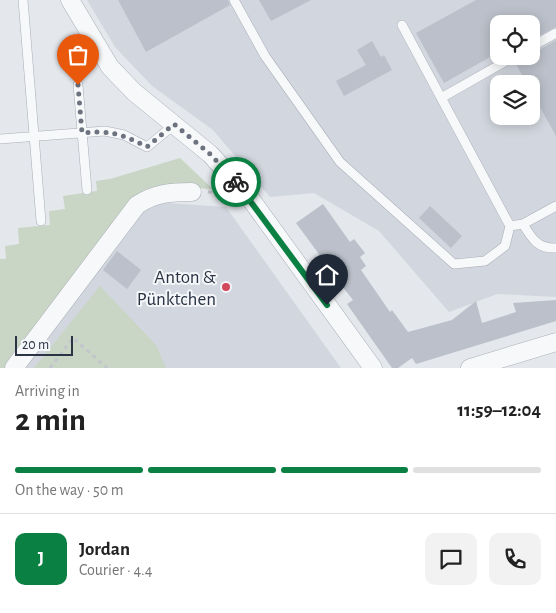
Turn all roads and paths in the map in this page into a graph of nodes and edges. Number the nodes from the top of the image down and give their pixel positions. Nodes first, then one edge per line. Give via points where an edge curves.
1 (23, 0) edge
2 (70, 0) edge
3 (234, 0) edge
4 (402, 25) dead end
5 (556, 33) edge
6 (540, 42) edge
7 (499, 65) edge
8 (78, 85) dead end
9 (442, 98) junction
10 (174, 124) junction
11 (82, 133) junction
12 (34, 137) junction
13 (0, 139) edge
14 (87, 190) dead end
15 (192, 192) dead end
16 (556, 206) edge
17 (41, 221) dead end
18 (523, 224) junction
19 (510, 226) junction
20 (556, 248) edge
21 (556, 342) edge
22 (14, 368) edge
23 (50, 368) edge
24 (107, 368) edge
25 (372, 368) edge
26 (470, 368) edge

1 - 12 lane
2 - 10 street via 110,66 134,92
3 - 19 lane via 265,56 340,162 454,264 485,261 504,246
4 - 9 lane
5 - 6 lane
7 - 9 lane
8 - 11 lane
9 - 19 lane
10 - 11 lane via 147,147 124,135 105,131
10 - 25 street via 210,154 247,194
11 - 12 lane
11 - 14 lane
12 - 13 lane
12 - 17 lane
15 - 22 street via 150,196 137,204
16 - 18 lane
18 - 19 lane
18 - 20 lane via 534,242 546,249
21 - 26 street
23 - 24 path via 73,338

